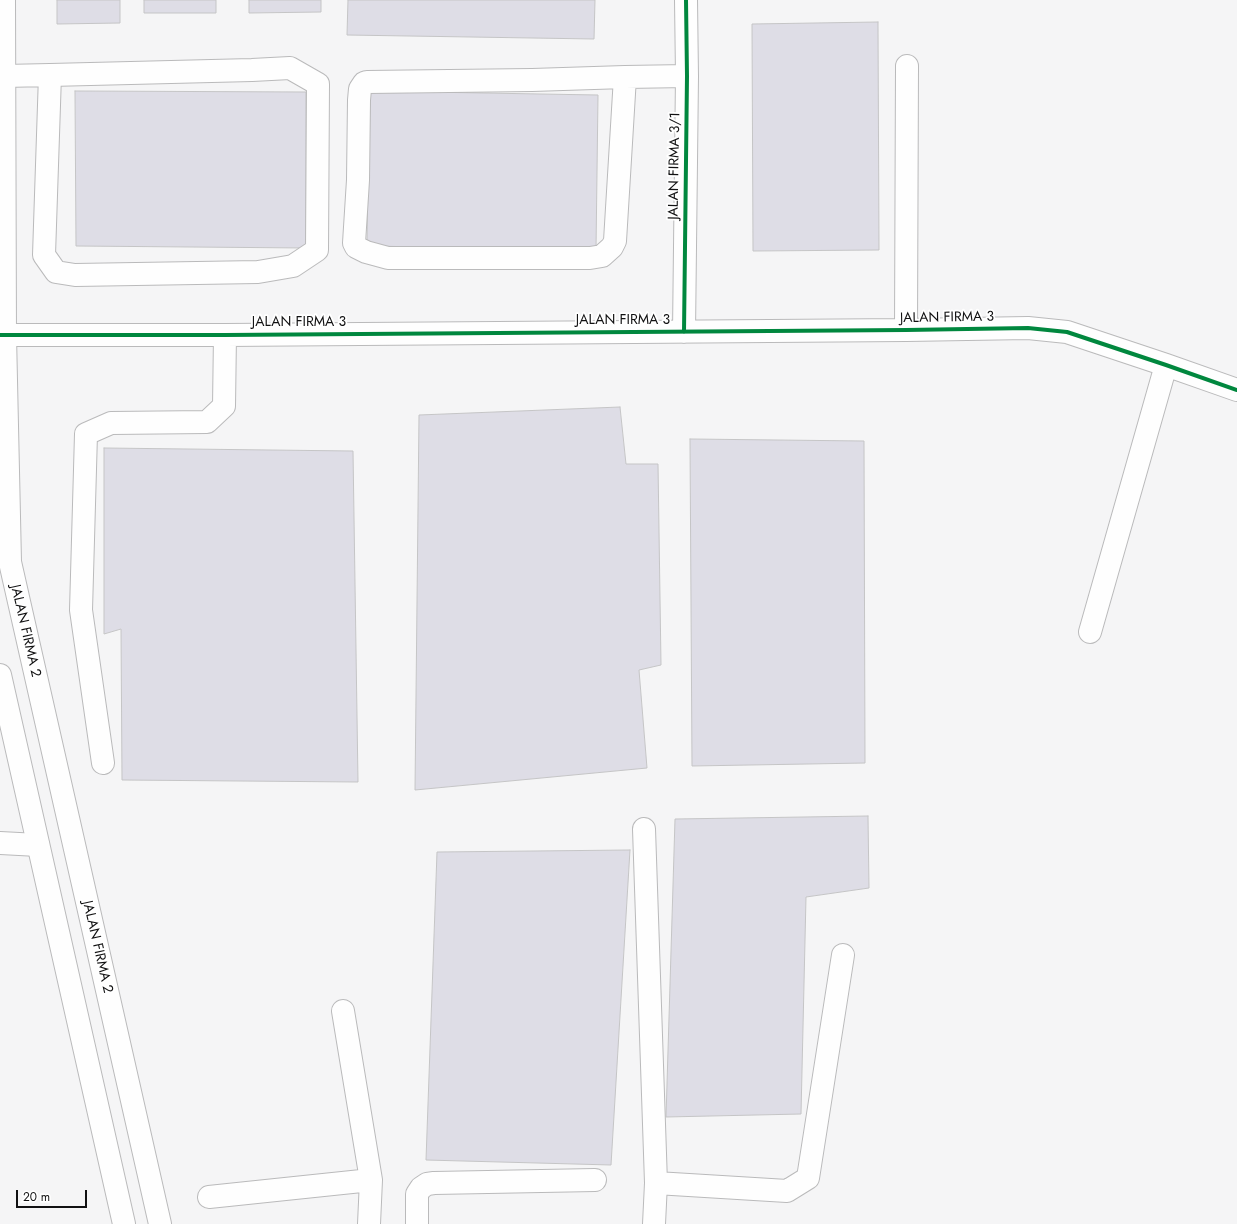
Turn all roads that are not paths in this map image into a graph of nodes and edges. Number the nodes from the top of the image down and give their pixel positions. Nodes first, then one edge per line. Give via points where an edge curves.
1 (4, 0) edge
2 (686, 0) edge
3 (907, 66) dead end
4 (50, 75) junction
5 (4, 76) junction
6 (687, 76) junction
7 (625, 78) junction
8 (906, 330) junction
9 (684, 332) junction
10 (3, 335) edge
11 (225, 335) junction
12 (1166, 364) junction
13 (1237, 390) edge
14 (1090, 632) dead end
15 (0, 675) edge
16 (103, 764) dead end
17 (644, 829) dead end
18 (0, 843) edge
19 (38, 845) junction
20 (843, 955) dead end
21 (343, 1011) dead end
22 (371, 1180) junction
23 (595, 1180) dead end
24 (656, 1183) junction
25 (209, 1197) dead end
26 (124, 1224) edge
27 (160, 1224) edge
28 (369, 1224) edge
29 (417, 1224) edge
30 (654, 1224) edge

1 - 5 main road, JALAN FIRMA 2
2 - 6 main road, JALAN FIRMA 3/1
3 - 8 main road
4 - 4 main road via 290,68 318,84 317,250 293,266 258,272 75,275 56,272 44,255
4 - 5 main road
5 - 10 main road, JALAN FIRMA 2
6 - 7 main road
6 - 9 main road, JALAN FIRMA 3/1
7 - 7 main road via 615,241 602,256 388,258 356,247 354,243 359,100 360,89 364,83
8 - 9 main road, JALAN FIRMA 3
8 - 12 main road, JALAN FIRMA 3 via 1028,328 1067,332
9 - 11 main road, JALAN FIRMA 3
10 - 11 main road, JALAN FIRMA 3
10 - 27 main road, JALAN FIRMA 2 via 10,562
11 - 16 main road via 224,406 207,422 110,424 86,434 81,610
12 - 13 main road, JALAN FIRMA 3
12 - 14 main road
15 - 19 main road
17 - 24 main road
18 - 19 main road
19 - 26 main road
20 - 24 main road via 808,1178 788,1191
21 - 22 main road
22 - 25 main road
22 - 28 main road
23 - 29 main road via 427,1184 421,1188 416,1201
24 - 30 main road

